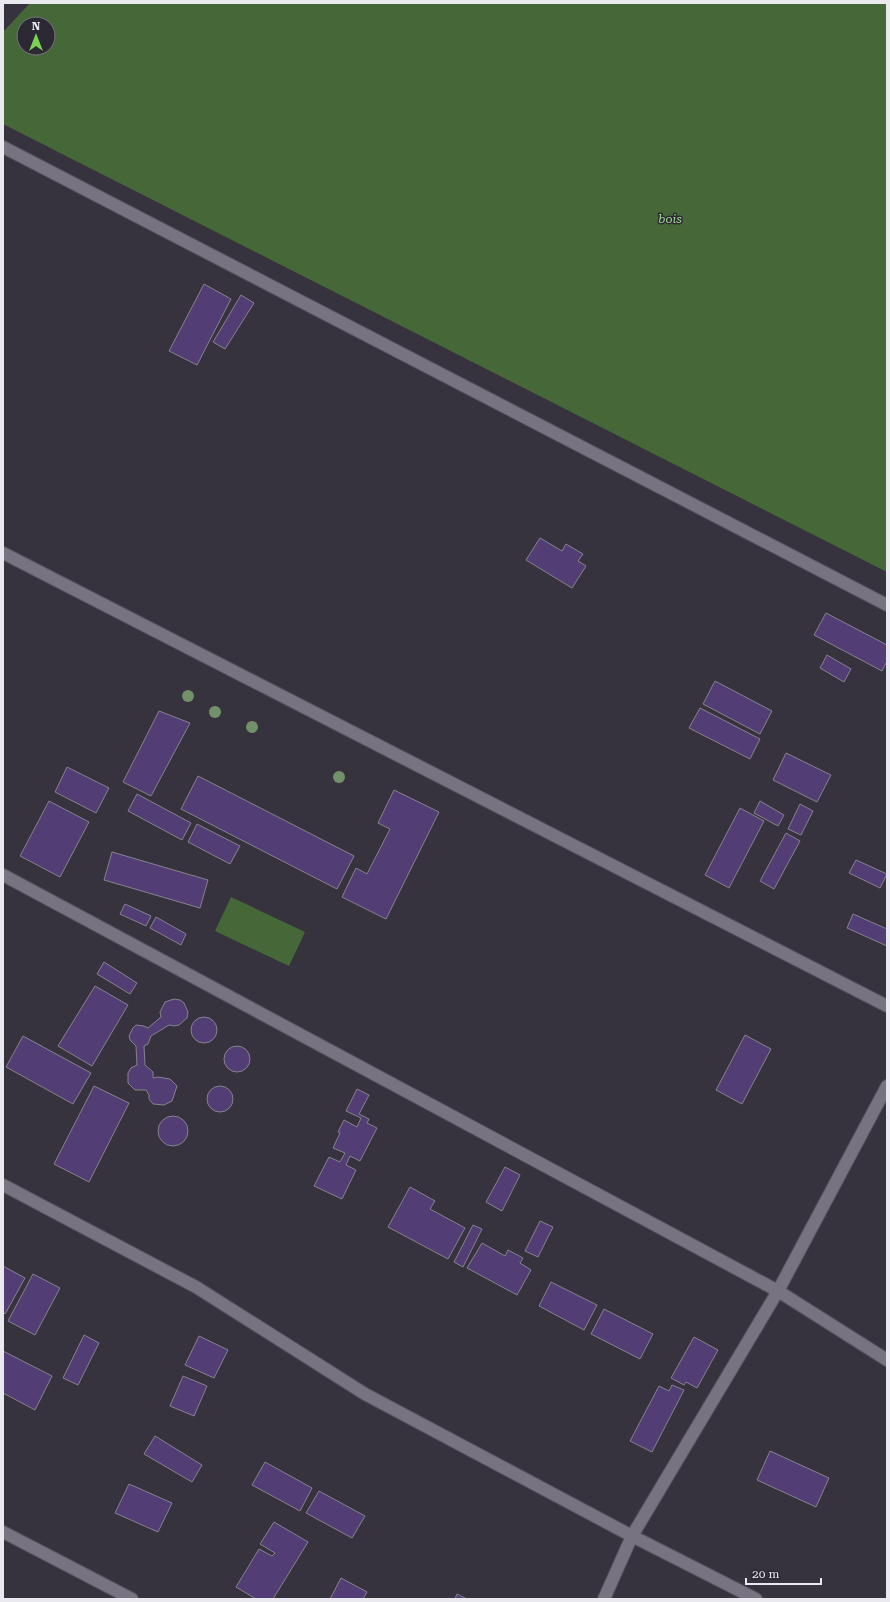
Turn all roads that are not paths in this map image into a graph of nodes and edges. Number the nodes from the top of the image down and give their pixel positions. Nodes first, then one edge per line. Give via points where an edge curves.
1 (3, 147) edge
2 (3, 553) edge
3 (887, 605) edge
4 (3, 875) edge
5 (887, 1006) edge
6 (887, 1086) edge
7 (3, 1186) edge
8 (778, 1291) junction
9 (887, 1360) edge
10 (3, 1532) edge
11 (632, 1536) junction
12 (132, 1599) edge
13 (604, 1599) edge
14 (756, 1599) edge

1 - 3 street
2 - 5 street
4 - 8 street
6 - 8 street
7 - 11 street via 196,1288 365,1394
8 - 9 street
8 - 11 street
10 - 12 street
11 - 13 street
11 - 14 street

